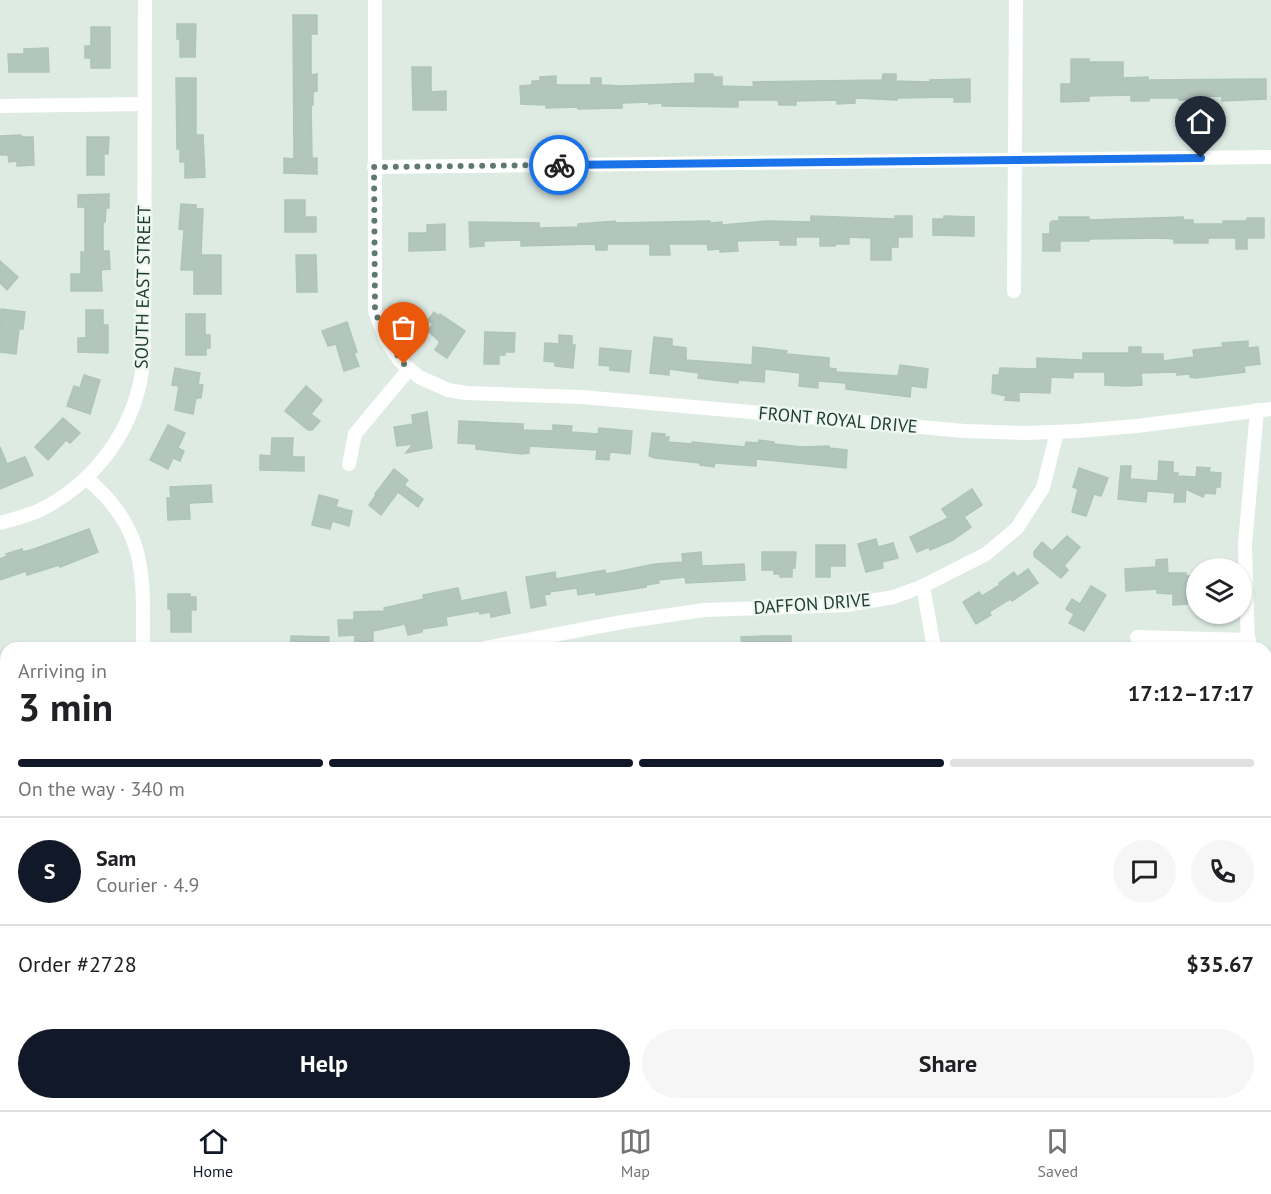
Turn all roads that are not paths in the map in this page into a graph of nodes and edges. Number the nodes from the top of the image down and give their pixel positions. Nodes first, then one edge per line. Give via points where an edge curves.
1 (145, 0) edge
2 (375, 0) edge
3 (1016, 0) edge
4 (145, 104) junction
5 (0, 106) edge
6 (1271, 157) edge
7 (1015, 160) junction
8 (374, 167) junction
9 (1014, 291) dead end
10 (409, 369) junction
11 (1264, 409) edge
12 (1056, 432) junction
13 (349, 464) dead end
14 (86, 478) junction
15 (0, 523) edge
16 (923, 586) junction
17 (1137, 637) dead end
18 (143, 642) edge
19 (517, 642) edge
20 (933, 642) edge
21 (1217, 642) edge
22 (1249, 642) edge

1 - 4 street, SOUTH EAST STREET
2 - 8 street, FRONT ROYAL DRIVE
3 - 7 street
4 - 5 street
4 - 14 street, SOUTH EAST STREET via 144,351 140,386 114,447
6 - 7 street
7 - 8 street
7 - 9 street
8 - 10 street, FRONT ROYAL DRIVE via 375,311 386,340
10 - 12 street, FRONT ROYAL DRIVE via 436,386 466,393 582,397 965,431
10 - 13 street via 355,434
11 - 12 street, FRONT ROYAL DRIVE via 1113,429
11 - 22 street via 1245,544
12 - 16 street, DAFFON DRIVE via 1043,488 1017,528 986,554
14 - 15 street, SOUTH EAST STREET via 64,497 38,511
14 - 18 street via 123,517 134,538 143,584
16 - 19 street, DAFFON DRIVE via 894,597 846,605 704,610
16 - 20 street
17 - 21 street

